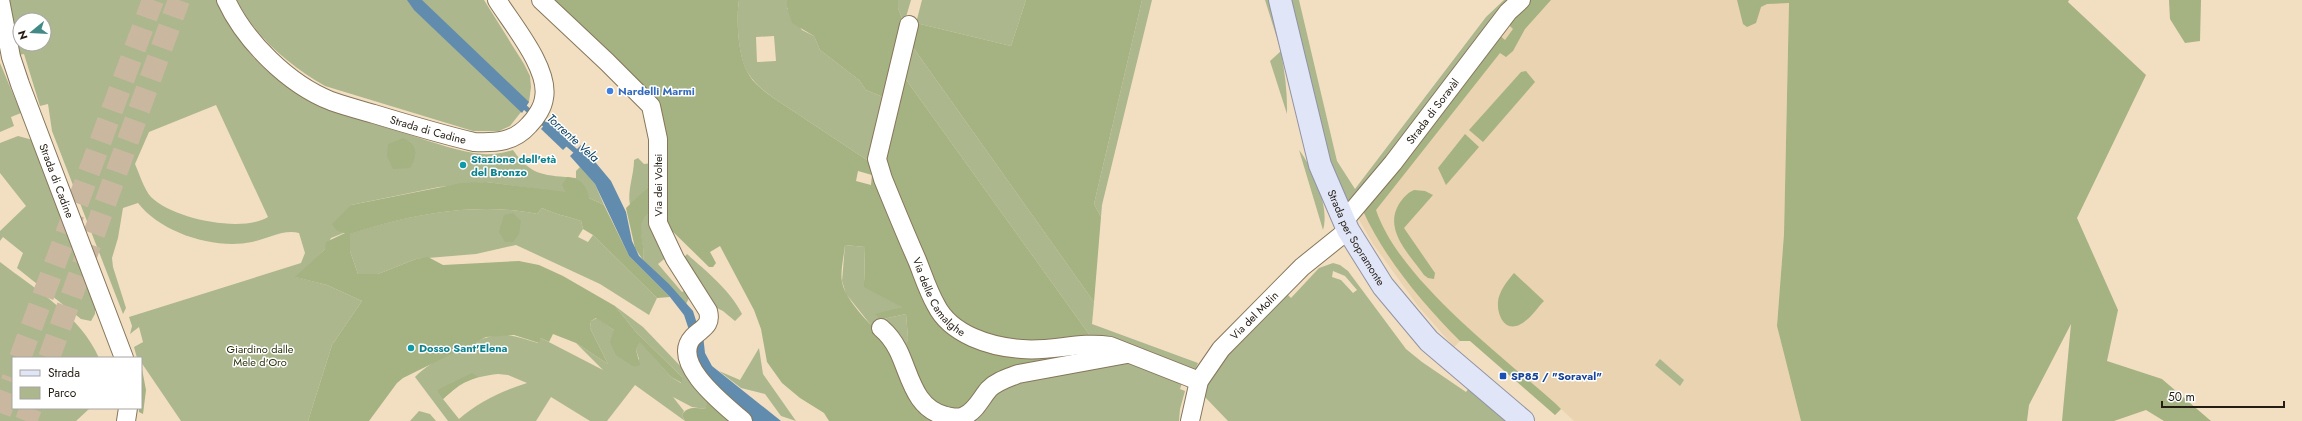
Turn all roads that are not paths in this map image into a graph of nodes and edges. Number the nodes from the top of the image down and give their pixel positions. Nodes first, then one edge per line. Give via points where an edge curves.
1 (0, 0) edge
2 (226, 0) edge
3 (497, 0) edge
4 (541, 0) edge
5 (1280, 0) edge
6 (1521, 0) edge
7 (909, 25) dead end
8 (5, 57) edge
9 (1346, 226) junction
10 (882, 328) dead end
11 (1128, 354) junction
12 (124, 357) edge
13 (1199, 381) junction
14 (128, 409) edge
15 (126, 421) edge
16 (743, 421) edge
17 (1190, 421) edge
18 (1523, 421) edge

1 - 8 street, Strada di Cadine
2 - 3 street, Strada di Cadine via 250,39 271,60 300,84 330,101 474,142 497,144 524,130 536,117 545,91 540,71
4 - 16 street, Via dei Voltei via 651,106 658,139 658,223 675,259 708,311 709,322 697,334 686,352 695,372 709,392
5 - 9 main road, Strada per Sopramonte via 1320,165
6 - 9 street, Strada di Soravàl via 1508,12
7 - 11 street, Via delle Camalghe via 877,159 936,307 953,326 969,336 989,343 1022,349 1052,349 1095,344 1110,346
8 - 12 street, Strada di Cadine
9 - 13 street, Via del Molin via 1221,349
9 - 18 main road, Strada per Sopramonte via 1383,286 1429,341
10 - 11 street via 898,350 909,381 918,396 931,410 955,418 964,417 972,411 990,388 1007,378
11 - 13 street, Via delle Camalghe
13 - 17 street, Via del Molin
14 - 15 street

